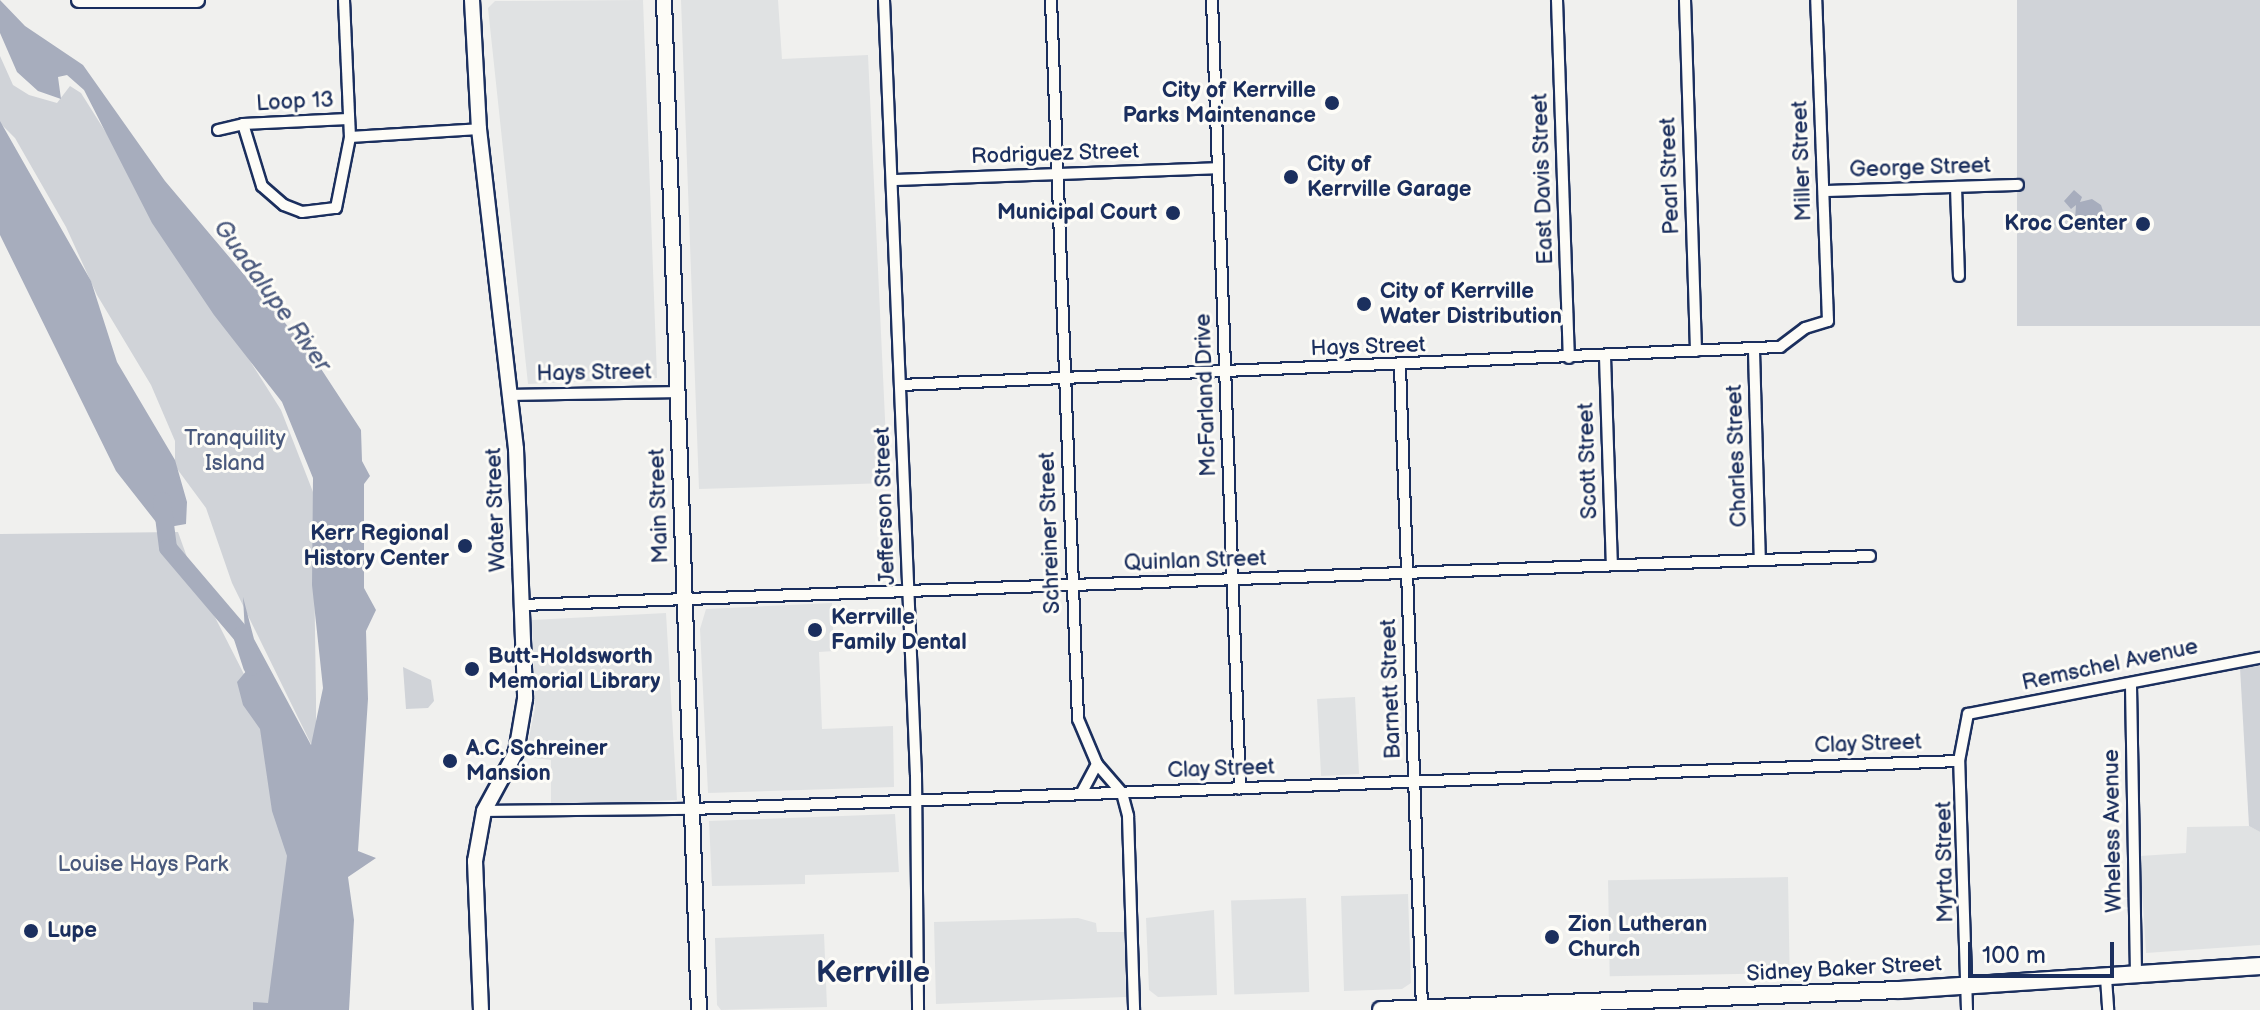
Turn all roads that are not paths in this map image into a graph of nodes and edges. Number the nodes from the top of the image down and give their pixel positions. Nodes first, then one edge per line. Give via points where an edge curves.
1 (197, 0) edge
2 (344, 0) edge
3 (472, 0) edge
4 (664, 0) edge
5 (884, 0) edge
6 (1051, 0) edge
7 (1212, 0) edge
8 (1557, 0) edge
9 (1685, 0) edge
10 (1816, 0) edge
11 (85, 1) edge
12 (348, 119) junction
13 (243, 124) junction
14 (479, 129) junction
15 (218, 130) dead end
16 (350, 137) junction
17 (1218, 168) junction
18 (1058, 174) junction
19 (894, 180) junction
20 (2018, 185) dead end
21 (1956, 187) junction
22 (1824, 191) junction
23 (1959, 276) dead end
24 (1828, 321) joint
25 (1696, 351) junction
26 (1754, 351) junction
27 (1605, 357) junction
28 (1569, 358) junction
29 (1400, 366) junction
30 (1226, 372) junction
31 (1065, 378) junction
32 (901, 385) junction
33 (677, 392) junction
34 (512, 395) junction
35 (1870, 556) dead end
36 (1760, 560) junction
37 (1612, 565) junction
38 (1406, 572) junction
39 (1233, 580) junction
40 (1072, 585) junction
41 (908, 590) junction
42 (684, 597) junction
43 (522, 605) junction
44 (2260, 658) edge
45 (2131, 686) junction
46 (1968, 714) joint
47 (1959, 761) junction
48 (1097, 764) junction
49 (1414, 783) junction
50 (1240, 789) junction
51 (1122, 793) junction
52 (1081, 794) junction
53 (916, 800) junction
54 (692, 809) junction
55 (484, 811) junction
56 (2260, 966) edge
57 (2136, 975) junction
58 (2106, 978) junction
59 (1967, 986) junction
60 (1422, 1009) edge
61 (481, 1010) edge
62 (699, 1010) edge
63 (918, 1010) edge
64 (1134, 1010) edge
65 (1381, 1010) edge
66 (1967, 1010) edge
67 (2108, 1010) edge

1 - 11 street
2 - 12 street
3 - 14 street, Water Street
4 - 33 street, Main Street
5 - 19 street, Jefferson Street
6 - 18 street, Schreiner Street
7 - 17 street, McFarland Drive
8 - 28 street, East Davis Street
9 - 25 street, Pearl Street
10 - 22 street, Miller Street
12 - 13 street, Loop 13
12 - 16 street
13 - 15 street, Loop 13
13 - 16 street, Loop 13 via 262,186 302,212 336,208
14 - 16 street
14 - 34 street, Water Street
17 - 18 street, Rodriguez Street
17 - 30 street, McFarland Drive
18 - 19 street, Rodriguez Street
18 - 31 street, Schreiner Street
19 - 32 street, Jefferson Street
20 - 21 street, George Street
21 - 22 street, George Street
21 - 23 street
22 - 24 street, Miller Street
24 - 26 street, Hays Street via 1805,328 1780,347
25 - 26 street, Hays Street
25 - 27 street, Hays Street
26 - 36 street, Charles Street
27 - 28 street, Hays Street
27 - 37 street, Scott Street
28 - 29 street, Hays Street
29 - 30 street, Hays Street
29 - 38 street, Barnett Street
30 - 31 street, Hays Street
30 - 39 street, McFarland Drive
31 - 32 street, Hays Street
31 - 40 street, Schreiner Street
32 - 41 street, Jefferson Street
33 - 34 street, Hays Street
33 - 42 street, Main Street
34 - 43 street, Water Street
35 - 36 street, Quinlan Street
36 - 37 street, Quinlan Street
37 - 38 street, Quinlan Street
38 - 39 street, Quinlan Street
38 - 49 street, Barnett Street
39 - 40 street, Quinlan Street
39 - 50 street, McFarland Drive
40 - 41 street, Quinlan Street
40 - 48 street, Schreiner Street via 1078,719
41 - 42 street, Quinlan Street
41 - 53 street, Jefferson Street
42 - 43 street, Quinlan Street
42 - 54 street, Main Street
43 - 55 street, Water Street via 522,729 516,752
44 - 45 street, Remschel Avenue
45 - 46 street, Remschel Avenue
45 - 57 street, Wheless Avenue
46 - 47 street, Myrta Street
47 - 49 street, Clay Street
47 - 59 street, Myrta Street
48 - 51 street, Schreiner Street
48 - 52 street
49 - 50 street, Clay Street
49 - 60 street, Barnett Street
50 - 51 street, Clay Street
51 - 52 street, Clay Street
51 - 64 street via 1128,816
52 - 53 street, Clay Street
53 - 54 street, Clay Street
53 - 63 street, Jefferson Street
54 - 55 street, Clay Street
54 - 62 street, Main Street
55 - 61 street, Water Street via 475,861
56 - 57 main road, Sidney Baker Street
57 - 58 main road, Sidney Baker Street
58 - 59 main road, Sidney Baker Street
58 - 67 street
59 - 60 main road, Sidney Baker Street
59 - 66 street, Myrta Street
60 - 65 main road, Sidney Baker Street

